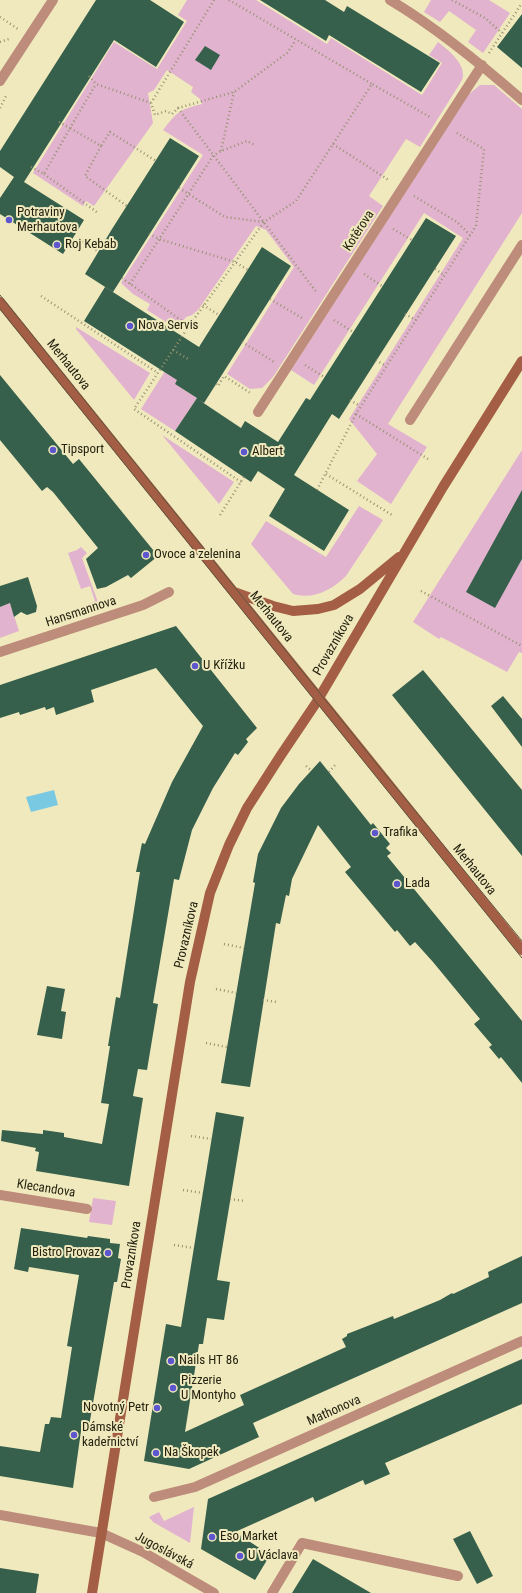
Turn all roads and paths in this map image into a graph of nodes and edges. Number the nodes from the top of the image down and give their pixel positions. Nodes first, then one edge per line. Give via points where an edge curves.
1 (53, 0) edge
2 (214, 0) edge
3 (230, 0) edge
4 (390, 0) edge
5 (452, 0) edge
6 (522, 3) edge
7 (502, 33) junction
8 (296, 40) junction
9 (482, 65) junction
10 (89, 76) dead end
11 (0, 81) edge
12 (96, 84) junction
13 (372, 84) junction
14 (234, 92) junction
15 (522, 100) edge
16 (151, 102) junction
17 (178, 108) junction
18 (436, 121) dead end
19 (59, 122) dead end
20 (70, 128) junction
21 (453, 131) dead end
22 (333, 144) junction
23 (255, 145) dead end
24 (101, 146) junction
25 (221, 151) junction
26 (213, 156) junction
27 (156, 161) dead end
28 (31, 167) dead end
29 (44, 174) junction
30 (179, 188) dead end
31 (402, 188) junction
32 (189, 194) junction
33 (127, 206) dead end
34 (98, 212) dead end
35 (381, 221) junction
36 (264, 222) junction
37 (149, 234) dead end
38 (470, 236) junction
39 (79, 239) dead end
40 (159, 239) junction
41 (412, 240) dead end
42 (522, 245) edge
43 (99, 252) dead end
44 (235, 262) junction
45 (352, 267) junction
46 (435, 269) dead end
47 (248, 270) dead end
48 (444, 275) junction
49 (122, 278) dead end
50 (130, 284) junction
51 (382, 286) dead end
52 (41, 296) dead end
53 (270, 299) dead end
54 (0, 302) edge
55 (203, 306) junction
56 (324, 309) junction
57 (405, 314) dead end
58 (219, 315) dead end
59 (416, 320) junction
60 (314, 325) junction
61 (189, 326) junction
62 (353, 332) dead end
63 (242, 342) dead end
64 (173, 350) junction
65 (293, 357) junction
66 (190, 360) dead end
67 (376, 360) dead end
68 (522, 361) edge
69 (386, 366) junction
70 (286, 368) junction
71 (158, 373) junction
72 (324, 377) dead end
73 (216, 384) dead end
74 (350, 400) dead end
75 (264, 402) junction
76 (360, 406) junction
77 (258, 412) dead end
78 (356, 414) junction
79 (410, 420) dead end
80 (428, 459) dead end
81 (326, 474) junction
82 (244, 478) dead end
83 (241, 482) junction
84 (317, 490) dead end
85 (220, 515) dead end
86 (392, 515) dead end
87 (405, 552) junction
88 (421, 591) dead end
89 (169, 592) dead end
90 (234, 592) junction
91 (522, 646) edge
92 (0, 652) edge
93 (318, 698) junction
94 (336, 764) dead end
95 (306, 766) dead end
96 (312, 771) dead end
97 (329, 772) dead end
98 (224, 944) dead end
99 (244, 948) dead end
100 (522, 950) edge
101 (216, 989) dead end
102 (236, 993) dead end
103 (263, 1000) dead end
104 (277, 1002) dead end
105 (206, 1043) dead end
106 (227, 1047) dead end
107 (191, 1136) dead end
108 (212, 1139) dead end
109 (183, 1190) dead end
110 (203, 1193) dead end
111 (0, 1194) edge
112 (230, 1199) dead end
113 (245, 1201) dead end
114 (87, 1209) dead end
115 (174, 1245) dead end
116 (194, 1248) dead end
117 (522, 1341) edge
118 (154, 1497) dead end
119 (0, 1515) edge
120 (101, 1533) junction
121 (458, 1576) dead end
122 (92, 1593) edge
123 (214, 1593) edge
124 (272, 1593) edge

1 - 11 street
2 - 16 path
3 - 8 path
4 - 9 street
5 - 7 path via 484,18
6 - 7 path
7 - 9 path
8 - 13 path
8 - 14 path via 287,53
9 - 15 street
9 - 31 street, Kotěrova
10 - 12 path
12 - 16 path
12 - 20 path
13 - 18 path
13 - 22 path
14 - 17 path
14 - 25 path
16 - 17 path via 155,115 166,111 172,114
17 - 26 path
19 - 20 path
20 - 24 path
20 - 29 path
21 - 38 path via 484,149 476,226
22 - 31 path
22 - 36 path via 296,201
23 - 25 path via 247,141
24 - 27 path via 110,132
24 - 33 path via 85,176
25 - 26 path
26 - 32 path
26 - 36 path
28 - 29 path
29 - 34 path
30 - 32 path
31 - 35 street, Kotěrova
31 - 38 path via 457,222
32 - 36 path via 224,217
32 - 40 path
35 - 41 path
35 - 45 street, Kotěrova
36 - 44 path
36 - 56 path
37 - 40 path
38 - 48 path
39 - 43 path
40 - 44 path
40 - 50 path
42 - 79 street
44 - 47 path
44 - 55 path
45 - 51 path
45 - 56 street, Kotěrova
46 - 48 path
48 - 59 path
49 - 50 path
50 - 61 path
52 - 71 path
53 - 60 path
54 - 90 main road, Merhautova
55 - 58 path
55 - 61 path
56 - 60 street, Kotěrova
56 - 62 path
57 - 59 path
59 - 69 path
60 - 65 street, Kotěrova
61 - 64 path
63 - 70 path
64 - 66 path
64 - 71 path
65 - 70 street, Kotěrova
65 - 72 path
67 - 69 path
68 - 87 main road, Provazníkova
69 - 76 path
70 - 75 street, Kotěrova
71 - 83 path via 134,409
73 - 75 path via 218,386 224,376
74 - 76 path
75 - 77 street, Kotěrova
76 - 78 path
78 - 80 path
78 - 81 path
81 - 84 path
81 - 86 path
82 - 83 path
83 - 85 path
87 - 90 main road via 360,589 334,605 318,609 293,611
87 - 93 main road, Provazníkova
88 - 91 path
89 - 92 street, Hansmannova via 143,605
90 - 93 main road, Merhautova
93 - 100 main road, Merhautova
93 - 120 main road, Provazníkova via 247,808 210,893 190,982
94 - 97 path
95 - 96 path
98 - 99 path
101 - 102 path
103 - 104 path
105 - 106 path
107 - 108 path
109 - 110 path
111 - 114 street, Klecandova
112 - 113 path
115 - 116 path
117 - 118 street, Mathonova via 195,1486
119 - 120 street
120 - 122 main road, Provazníkova
120 - 123 street, Jugoslávská via 143,1552
121 - 124 street via 302,1543

